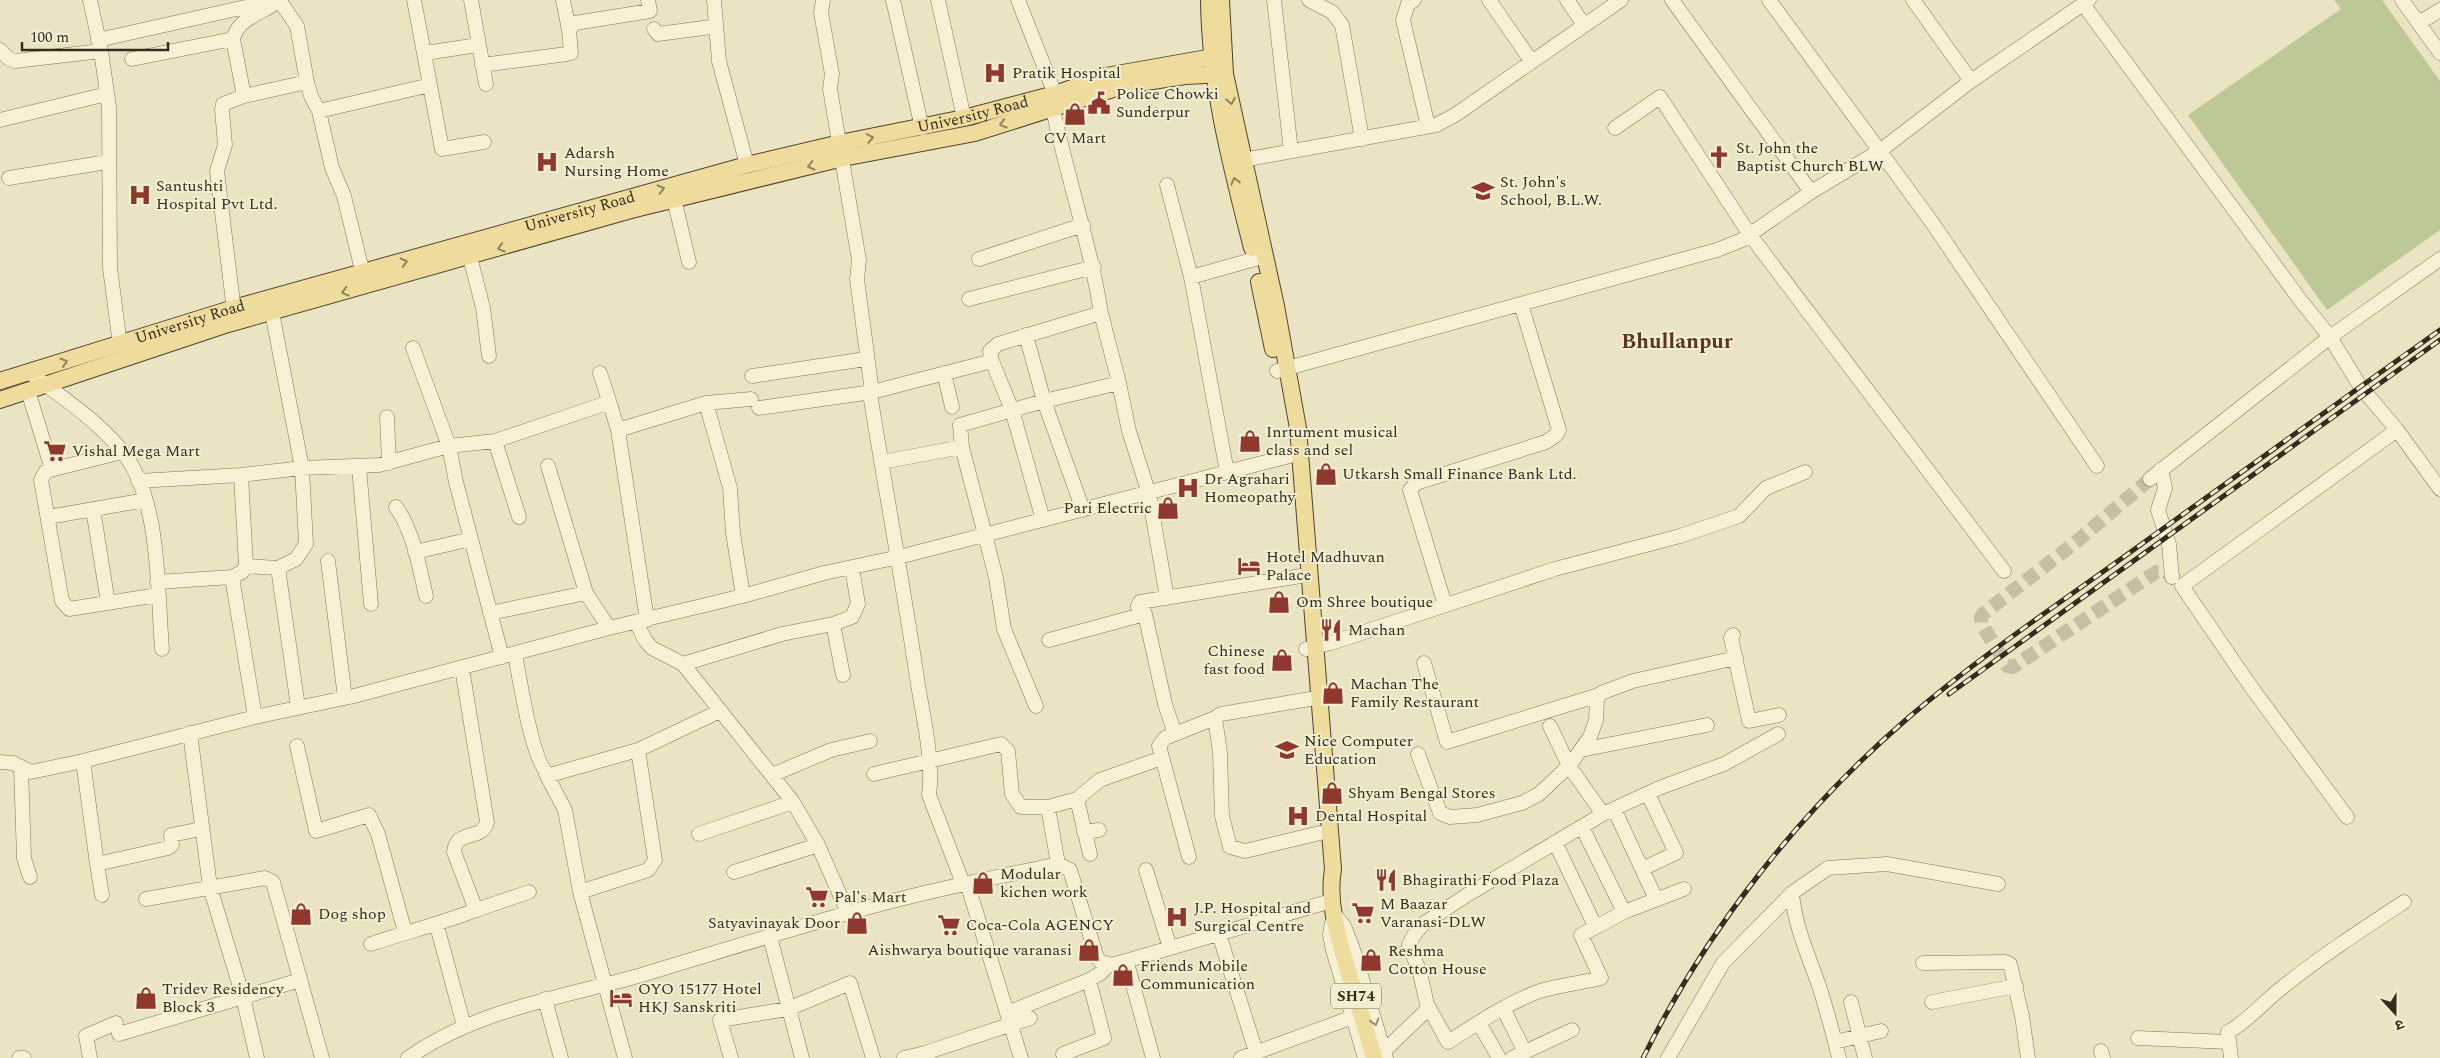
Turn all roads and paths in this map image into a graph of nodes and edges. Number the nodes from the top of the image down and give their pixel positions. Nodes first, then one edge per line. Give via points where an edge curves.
1 (90, 0) edge
2 (279, 0) edge
3 (414, 0) edge
4 (471, 0) edge
5 (563, 0) edge
6 (714, 0) edge
7 (823, 0) edge
8 (893, 0) edge
9 (938, 0) edge
10 (1018, 0) edge
11 (1209, 0) edge
12 (1221, 0) edge
13 (1274, 0) edge
14 (1309, 0) edge
15 (1414, 0) edge
16 (1489, 0) edge
17 (1567, 0) edge
18 (1621, 0) edge
19 (1672, 0) edge
20 (1769, 0) edge
21 (1913, 0) edge
22 (2402, 0) edge
23 (2086, 2) edge
24 (649, 6) edge
25 (2440, 10) edge
26 (2419, 23) junction
27 (1584, 25) junction
28 (711, 27) dead end
29 (654, 29) junction
30 (569, 30) junction
31 (1216, 35) junction
32 (233, 39) junction
33 (657, 43) dead end
34 (478, 45) junction
35 (99, 46) junction
36 (0, 50) edge
37 (425, 53) junction
38 (2440, 53) edge
39 (1218, 56) junction
40 (132, 59) dead end
41 (1532, 62) junction
42 (482, 65) junction
43 (1186, 69) junction
44 (1219, 74) junction
45 (1972, 81) junction
46 (307, 82) junction
47 (486, 84) dead end
48 (430, 85) junction
49 (107, 94) junction
50 (244, 96) junction
51 (1054, 101) junction
52 (319, 111) junction
53 (964, 118) junction
54 (0, 120) edge
55 (1428, 126) junction
56 (922, 128) junction
57 (1615, 128) dead end
58 (1362, 140) junction
59 (484, 142) dead end
60 (842, 150) junction
61 (1291, 150) junction
62 (1881, 150) junction
63 (1243, 160) junction
64 (108, 162) junction
65 (747, 165) junction
66 (9, 178) dead end
67 (704, 185) junction
68 (1167, 185) dead end
69 (1811, 192) junction
70 (674, 199) junction
71 (1083, 224) junction
72 (1750, 235) junction
73 (470, 257) junction
74 (979, 259) dead end
75 (2440, 259) edge
76 (1254, 260) junction
77 (690, 262) dead end
78 (1094, 267) junction
79 (363, 274) junction
80 (1190, 277) junction
81 (969, 300) dead end
82 (1521, 304) junction
83 (271, 305) junction
84 (1101, 313) junction
85 (235, 315) junction
86 (1026, 335) junction
87 (2330, 337) junction
88 (120, 345) junction
89 (413, 348) dead end
90 (489, 356) dead end
91 (866, 359) junction
92 (992, 361) junction
93 (1283, 370) junction
94 (29, 372) junction
95 (600, 373) dead end
96 (944, 373) junction
97 (752, 376) dead end
98 (0, 381) edge
99 (1119, 383) junction
100 (46, 385) junction
101 (28, 391) junction
102 (872, 392) junction
103 (0, 400) edge
104 (1044, 400) junction
105 (706, 403) junction
106 (610, 404) junction
107 (952, 406) dead end
108 (1012, 410) junction
109 (387, 417) dead end
110 (618, 430) junction
111 (2397, 430) junction
112 (495, 441) junction
113 (449, 446) junction
114 (962, 447) junction
115 (122, 452) junction
116 (1296, 454) junction
117 (882, 462) junction
118 (389, 463) junction
119 (548, 466) dead end
120 (2097, 466) dead end
121 (359, 467) junction
122 (302, 468) junction
123 (52, 469) junction
124 (2161, 469) junction
125 (1227, 472) junction
126 (1805, 472) dead end
127 (241, 475) junction
128 (2150, 479) tunnel mouth
129 (138, 481) junction
130 (2440, 489) edge
131 (1149, 494) junction
132 (146, 500) junction
133 (396, 507) dead end
134 (93, 510) junction
135 (1083, 510) junction
136 (48, 517) junction
137 (519, 518) dead end
138 (1043, 520) junction
139 (984, 533) junction
140 (471, 539) junction
141 (415, 552) junction
142 (899, 557) junction
143 (328, 561) dead end
144 (246, 566) junction
145 (278, 568) junction
146 (852, 568) junction
147 (2004, 571) dead end
148 (1301, 576) junction
149 (2172, 577) dead end
150 (232, 578) junction
151 (157, 588) junction
152 (586, 594) junction
153 (426, 596) dead end
154 (743, 596) junction
155 (1167, 598) junction
156 (108, 603) junction
157 (371, 604) dead end
158 (1446, 605) junction
159 (490, 613) junction
160 (1145, 614) junction
161 (642, 621) junction
162 (833, 624) junction
163 (609, 628) junction
164 (1733, 635) dead end
165 (1049, 640) dead end
166 (1310, 648) junction
167 (162, 649) dead end
168 (509, 656) junction
169 (1736, 658) junction
170 (1424, 663) dead end
171 (683, 664) junction
172 (462, 668) junction
173 (843, 675) dead end
174 (1599, 695) junction
175 (345, 698) junction
176 (1310, 699) junction
177 (1036, 706) dead end
178 (298, 707) junction
179 (720, 711) junction
180 (1779, 715) dead end
181 (255, 717) junction
182 (1215, 718) junction
183 (1707, 725) dead end
184 (1550, 726) dead end
185 (190, 733) junction
186 (1175, 734) junction
187 (1778, 734) dead end
188 (870, 741) dead end
189 (297, 746) dead end
190 (638, 750) junction
191 (1581, 750) junction
192 (1418, 754) dead end
193 (1162, 758) junction
194 (83, 761) junction
195 (928, 761) junction
196 (0, 762) edge
197 (1569, 766) junction
198 (21, 767) junction
199 (546, 774) junction
200 (874, 774) dead end
201 (772, 775) junction
202 (1648, 794) junction
203 (1077, 799) junction
204 (793, 802) junction
205 (1048, 807) junction
206 (1609, 812) junction
207 (2347, 817) dead end
208 (1582, 827) junction
209 (201, 829) junction
210 (1099, 830) dead end
211 (1084, 832) junction
212 (1320, 833) junction
213 (699, 834) dead end
214 (1555, 842) junction
215 (818, 845) junction
216 (1090, 854) dead end
217 (1189, 857) dead end
218 (97, 864) junction
219 (1058, 864) junction
220 (1642, 869) junction
221 (1146, 870) dead end
222 (734, 872) dead end
223 (30, 877) dead end
224 (967, 883) junction
225 (1998, 884) dead end
226 (210, 888) junction
227 (1684, 889) dead end
228 (529, 892) dead end
229 (580, 892) junction
230 (1792, 893) junction
231 (102, 895) dead end
232 (146, 899) dead end
233 (1656, 899) junction
234 (1332, 900) junction
235 (2404, 902) dead end
236 (476, 910) junction
237 (1624, 912) junction
238 (848, 913) junction
239 (437, 926) junction
240 (1595, 926) junction
241 (405, 932) junction
242 (1220, 934) junction
243 (770, 937) junction
244 (371, 944) dead end
245 (1170, 948) junction
246 (1923, 962) dead end
247 (1127, 963) junction
248 (1108, 965) junction
249 (300, 980) junction
250 (1089, 980) junction
251 (605, 985) junction
252 (2016, 986) junction
253 (243, 997) junction
254 (545, 999) junction
255 (1851, 1002) dead end
256 (1932, 1002) dead end
257 (1428, 1006) junction
258 (1503, 1008) junction
259 (788, 1009) junction
260 (1353, 1017) junction
261 (1009, 1018) junction
262 (1030, 1018) dead end
263 (1479, 1022) junction
264 (464, 1026) junction
265 (1572, 1030) dead end
266 (1881, 1031) dead end
267 (1859, 1036) junction
268 (2138, 1038) dead end
269 (1835, 1042) junction
270 (2229, 1042) junction
271 (1256, 1052) junction
272 (1525, 1052) junction
273 (926, 1056) edge
274 (1066, 1056) edge
275 (1382, 1056) edge
276 (19, 1058) edge
277 (24, 1058) edge
278 (90, 1058) edge
279 (257, 1058) edge
280 (322, 1058) edge
281 (408, 1058) edge
282 (561, 1058) edge
283 (625, 1058) edge
284 (731, 1058) edge
285 (802, 1058) edge
286 (873, 1058) edge
287 (904, 1058) edge
288 (1021, 1058) edge
289 (1049, 1058) edge
290 (1153, 1058) edge
291 (1241, 1058) edge
292 (1365, 1058) edge
293 (1499, 1058) edge
294 (1512, 1058) edge
295 (1668, 1058) edge
296 (1839, 1058) edge
297 (1865, 1058) edge
298 (2028, 1058) edge
299 (2231, 1058) edge

1 - 35 street
2 - 32 street via 247,18
2 - 35 street
2 - 46 street via 297,26
3 - 37 street
4 - 34 street
5 - 30 street
6 - 65 street via 719,61
7 - 60 street via 822,13 832,74 830,89
8 - 56 street
9 - 53 street
10 - 51 street
11 - 31 main road, SH74
12 - 31 main road, SH74
13 - 61 street
14 - 58 street via 1332,12 1342,25
15 - 55 street via 1408,4 1403,20
16 - 41 street
17 - 27 street
18 - 27 street
19 - 69 street
20 - 62 street
21 - 45 street
22 - 26 street
23 - 45 street
23 - 87 street
24 - 29 street
24 - 30 street via 575,23
25 - 26 street
26 - 38 street
27 - 41 street
28 - 29 street via 658,34
29 - 33 street
30 - 42 street via 571,53
31 - 39 main road, SH74
32 - 40 street
32 - 50 street
34 - 37 street
34 - 42 street
35 - 36 street via 15,61 9,60
35 - 49 street
37 - 48 street
39 - 43 main road, University Road
39 - 44 main road, SH74
41 - 55 street via 1455,115
42 - 47 street
43 - 44 main road
43 - 51 main road, University Road via 1106,76
44 -> 63 main road, SH74
76 -> 44 main road, SH74 via 1225,141
45 - 62 street
46 - 50 street
46 - 52 street
48 - 52 street
48 - 59 street via 442,149
49 - 54 street
49 - 64 street
50 - 85 street via 223,104 225,145 217,165
51 - 53 main road, University Road
51 -> 60 main road via 974,133
51 - 71 street via 1064,163
52 - 79 street
53 - 56 main road, University Road
55 - 58 street
60 -> 56 main road, University Road
57 - 72 street via 1660,97
58 - 61 street
60 - 65 main road, University Road
60 -> 67 main road
60 - 91 street via 859,260 857,279
61 - 63 street
62 - 69 street
62 - 120 street
63 - 93 main road, SH74
64 - 66 street
64 - 88 street via 110,268
65 - 67 main road, University Road
67 - 70 main road
79 -> 67 main road, University Road via 600,205
68 - 80 street
69 - 72 street
70 -> 73 main road
70 - 77 street
71 - 74 street
71 - 78 street
72 - 82 street via 1717,250
72 - 147 street
73 -> 83 main road
73 - 90 street via 483,308
75 - 87 street
76 - 80 street
76 - 93 main road, SH74
78 - 81 street
78 - 84 street
79 - 83 main road, University Road
80 - 125 street
82 - 93 street
82 - 158 street via 1559,430 1546,442 1416,483 1410,490
83 - 85 main road, University Road
83 - 122 street
84 - 86 street
84 - 99 street
85 - 88 main road, University Road
85 - 100 main road
86 - 92 street via 993,347 990,351
86 - 104 street
87 - 111 street via 2360,386
87 - 124 street
94 -> 88 main road, University Road
89 - 113 street
91 - 97 street
91 - 102 street
92 - 96 street
92 - 108 street
93 - 116 main road, SH74
94 - 98 main road, University Road
94 - 100 street
95 - 106 street
96 - 102 street
96 - 107 street
99 - 104 street
99 - 131 street
100 - 101 main road
100 - 115 street via 96,423
101 - 103 main road
101 - 123 street
102 - 105 street via 755,404
102 - 117 street
104 - 108 street
104 - 135 street
105 - 110 street
105 - 154 street via 726,470
106 - 110 street
106 - 112 street via 603,403
108 - 114 street via 960,425
108 - 138 street
109 - 118 street
110 - 161 street
111 - 130 street
111 - 207 street via 2182,586
112 - 113 street
112 - 137 street
113 - 118 street
113 - 140 street
114 - 117 street
114 - 139 street
115 - 123 street
115 - 129 street
116 - 125 street
116 - 148 main road, SH74
116 - 166 main road, SH74
117 - 142 street
118 - 121 street
119 - 152 street
121 - 122 street
121 - 157 street
122 - 127 street
122 - 145 street via 306,544 296,559
123 - 136 street via 46,471 41,480
124 - 128 street
124 - 149 street via 2165,488 2158,510 2169,544
125 - 131 street
126 - 158 street via 1766,488 1738,516 1680,536 1555,569
127 - 129 street
127 - 144 street
129 - 132 street
131 - 135 street
131 - 155 street
132 - 134 street
132 - 151 street via 152,516
133 - 141 street via 403,517
134 - 136 street
134 - 156 street
135 - 138 street
136 - 156 street via 65,606 69,609
138 - 139 street
139 - 142 street
139 - 177 street via 996,578 1004,629
140 - 141 street
140 - 159 street
141 - 153 street
142 - 146 street
142 - 195 street
143 - 175 street
144 - 145 street
144 - 150 street
145 - 178 street
146 - 154 street
146 - 162 street via 858,604 856,610 852,616
148 - 155 street
148 - 166 main road, SH74
150 - 151 street
150 - 181 street
151 - 156 street
151 - 167 street
152 - 159 street
152 - 163 street
154 - 161 street
155 - 160 street via 1140,602 1138,606
158 - 166 street
159 - 168 street
160 - 165 street
160 - 186 street
161 - 163 street
161 - 171 street via 645,640 652,648
162 - 171 street via 782,634
162 - 173 street
163 - 168 street
164 - 169 street
166 - 176 main road, SH74
166 - 234 main road, SH74 via 1333,869
168 - 172 street
168 - 199 street via 541,767
169 - 174 street via 1633,681
169 - 180 street via 1749,721
170 - 174 street via 1447,742
171 - 179 street
172 - 175 street
172 - 236 street via 487,822 481,832 458,840 454,844 454,852
174 - 191 street via 1594,728
175 - 178 street
176 - 182 street via 1221,714
176 - 212 main road, SH74
178 - 181 street
179 - 190 street
179 - 201 street
181 - 185 street
182 - 186 street
182 - 212 street via 1222,816 1230,847 1245,851
183 - 191 street
184 - 197 street
185 - 194 street
185 - 209 street
186 - 193 street via 1165,738 1159,746
187 - 202 street via 1724,764
188 - 201 street via 831,750
189 - 241 street via 316,831 369,815 378,834
190 - 199 street
190 - 229 street via 655,860 653,865 648,870
191 - 197 street
192 - 197 street via 1440,813 1450,817 1477,815 1522,803 1539,794
193 - 203 street via 1100,780
193 - 217 street
194 - 198 street via 31,772
194 - 218 street
195 - 200 street
195 - 205 street via 1001,744 1008,751 1012,794 1020,807
195 - 224 street via 931,780 928,795 962,881
196 - 198 street
197 - 206 street
198 - 223 street via 24,858
199 - 229 street via 565,810
201 - 204 street
202 - 206 street
202 - 220 street via 1676,853
203 - 205 street
203 - 211 street
204 - 213 street
204 - 215 street
205 - 219 street
206 - 208 street
206 - 220 street
208 - 214 street
208 - 237 street
209 - 218 street via 171,835 172,845 168,848
209 - 226 street
210 - 211 street
211 - 216 street
212 - 234 main road, SH74 via 1323,872
214 - 240 street
214 - 257 street via 1467,895 1423,924 1414,934 1409,945
215 - 222 street
215 - 238 street
218 - 231 street
219 - 224 street
219 - 248 street via 1070,870 1098,958
220 - 233 street
221 - 245 street
224 - 238 street
224 - 261 street
225 - 230 street via 1887,864 1828,868
226 - 232 street
226 - 249 street via 265,878 273,882
226 - 253 street
227 - 233 street
228 - 236 street
229 - 251 street
230 - 269 street via 1800,939 1819,986
230 - 295 street via 1723,963
233 - 237 street
234 - 242 street
234 - 260 street via 1330,935
234 - 275 main road, SH74 via 1338,933
234 -> 275 street via 1352,946
235 - 270 street via 2331,949 2275,992 2245,1022 2228,1032
236 - 239 street
237 - 240 street
238 - 243 street
239 - 241 street
239 - 264 street
240 - 258 street via 1581,935 1601,978 1542,990
241 - 244 street
242 - 245 street
242 - 271 street
243 - 251 street
243 - 259 street
245 - 247 street
246 - 252 street via 2006,962 2012,967
247 - 248 street
247 - 290 street
248 - 250 street via 1101,974
249 - 253 street
249 - 280 street
250 - 261 street
250 - 274 street via 1104,1038
251 - 254 street
251 - 283 street
252 - 256 street
252 - 298 street
253 - 278 street via 86,1036
253 - 279 street
254 - 264 street
254 - 282 street
255 - 267 street
257 - 263 street via 1448,1042
257 - 275 street via 1425,1014
258 - 263 street
258 - 272 street
259 - 284 street via 720,1020
259 - 285 street
259 - 286 street via 850,983
260 - 271 street
260 - 292 street
261 - 262 street
261 - 273 street
261 - 288 street
263 - 293 street
264 - 281 street
265 - 272 street
266 - 267 street
267 - 269 street
267 - 297 street
268 - 270 street
269 - 296 street
270 - 299 street
271 - 291 street
272 - 294 street
273 - 287 street
274 - 289 street
276 - 277 street

